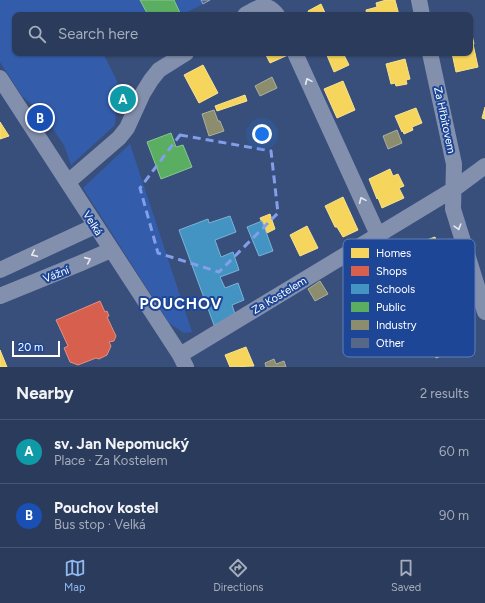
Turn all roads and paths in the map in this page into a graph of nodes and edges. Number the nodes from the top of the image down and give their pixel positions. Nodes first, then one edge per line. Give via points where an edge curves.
1 (418, 0) edge
2 (250, 12) edge
3 (274, 12) edge
4 (421, 12) edge
5 (181, 56) edge
6 (296, 56) edge
7 (431, 56) edge
8 (0, 78) edge
9 (485, 166) edge
10 (68, 182) junction
11 (454, 189) junction
12 (95, 226) junction
13 (378, 235) junction
14 (372, 239) edge
15 (462, 239) edge
16 (111, 250) junction
17 (343, 258) edge
18 (0, 270) edge
19 (475, 280) edge
20 (0, 296) edge
21 (485, 312) edge
22 (183, 361) edge

1 - 4 street
2 - 3 street via 264,6
5 - 10 street via 160,70 151,80 127,128 119,138
13 -> 6 street
7 - 11 street, Za Hřbitovem via 454,164
8 - 10 street, Velká
9 - 11 street, Za Kostelem
10 - 12 street, Velká
11 - 13 street, Za Kostelem
11 -> 15 street, Za Hřbitovem via 453,209
12 - 16 street, Velká
12 -> 18 street
13 - 14 street, Za Kostelem
20 -> 16 street, Vážní
16 - 22 street, Velká
17 - 22 street, Za Kostelem
19 -> 21 street, Za Hřbitovem

